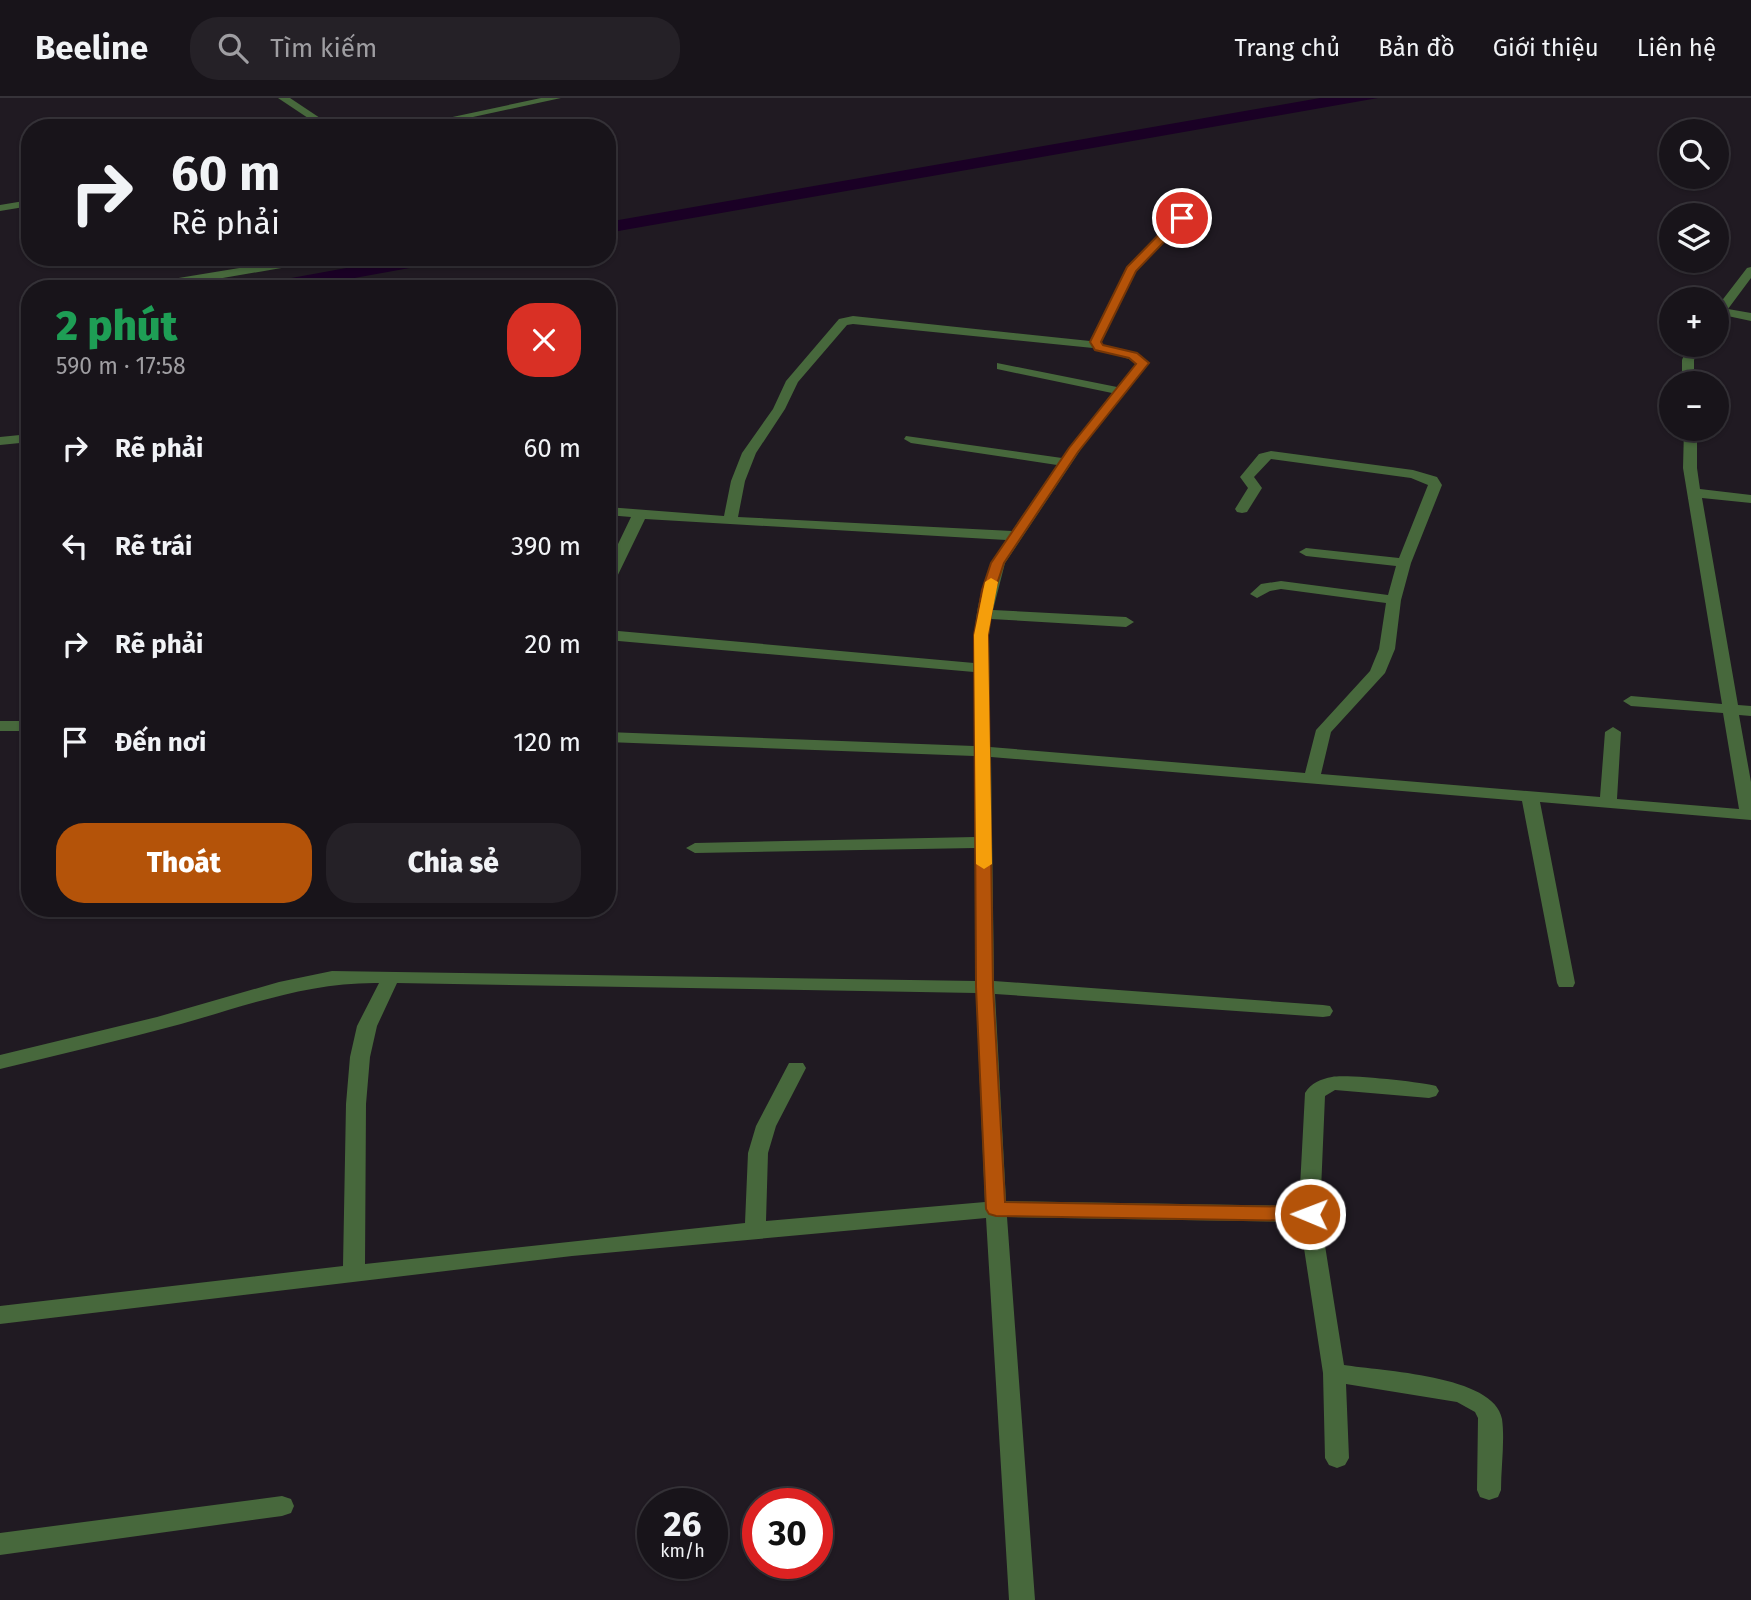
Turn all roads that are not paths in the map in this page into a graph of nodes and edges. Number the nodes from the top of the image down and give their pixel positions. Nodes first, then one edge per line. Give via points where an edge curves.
1 (283, 98) edge
2 (556, 98) edge
3 (316, 119) edge
4 (451, 119) edge
5 (21, 205) edge
6 (0, 208) edge
7 (1182, 218) dead end
8 (274, 266) edge
9 (1751, 270) edge
10 (190, 280) edge
11 (1729, 299) edge
12 (1729, 314) edge
13 (1751, 317) edge
14 (1097, 345) junction
15 (1001, 366) dead end
16 (1120, 391) junction
17 (21, 439) edge
18 (911, 439) dead end
19 (0, 441) edge
20 (1690, 441) edge
21 (1065, 462) junction
22 (1695, 493) junction
23 (1751, 499) edge
24 (1242, 509) dead end
25 (616, 512) edge
26 (640, 514) junction
27 (730, 520) junction
28 (1016, 536) junction
29 (1306, 552) dead end
30 (1405, 563) junction
31 (616, 564) edge
32 (1257, 594) dead end
33 (1394, 600) junction
34 (985, 614) junction
35 (1126, 622) dead end
36 (616, 636) edge
37 (981, 668) junction
38 (1632, 701) dead end
39 (1731, 709) junction
40 (1751, 711) edge
41 (0, 726) edge
42 (21, 726) edge
43 (1613, 732) dead end
44 (616, 737) edge
45 (983, 751) junction
46 (1312, 779) junction
47 (1530, 797) junction
48 (1608, 803) junction
49 (1750, 814) edge
50 (984, 842) junction
51 (695, 848) dead end
52 (391, 977) junction
53 (1566, 983) dead end
54 (985, 987) junction
55 (1323, 1011) dead end
56 (0, 1062) edge
57 (796, 1069) dead end
58 (1429, 1091) dead end
59 (996, 1209) junction
60 (1310, 1214) junction
61 (755, 1229) junction
62 (354, 1274) junction
63 (0, 1315) edge
64 (1334, 1373) junction
65 (1337, 1458) dead end
66 (1489, 1490) dead end
67 (282, 1506) dead end
68 (0, 1545) edge
69 (1022, 1600) edge

1 - 3 street
2 - 4 street
5 - 6 street
7 - 14 street via 1131,270
8 - 10 street
9 - 11 street
12 - 13 street
14 - 16 street via 1142,360
14 - 27 street via 843,322 792,381 749,453
15 - 16 street
16 - 21 street
17 - 19 street
18 - 21 street
20 - 22 street
21 - 28 street
22 - 23 street
22 - 39 street
24 - 30 street via 1255,488 1247,477 1266,456 1426,477 1432,480 1433,491
25 - 26 street
26 - 27 street
26 - 31 street
27 - 28 street
28 - 34 street via 998,563
29 - 30 street
30 - 33 street
32 - 33 street via 1281,584
33 - 46 street via 1383,663 1324,730
34 - 35 street
34 - 37 street
36 - 37 street
37 - 45 street
38 - 39 street
39 - 40 street
39 - 49 street
41 - 42 street
43 - 48 street
44 - 45 street
45 - 46 street
45 - 50 street
46 - 47 street
47 - 48 street
47 - 53 street
48 - 49 street
50 - 51 street
50 - 54 street
52 - 54 street
52 - 56 street via 296,983
52 - 62 street via 367,1026 360,1057
54 - 55 street
54 - 59 street
57 - 61 street via 766,1126 758,1153
58 - 60 street via 1335,1083 1315,1093
59 - 60 street
59 - 61 street
59 - 69 street
60 - 64 street
61 - 62 street
62 - 63 street
64 - 65 street
64 - 66 street via 1461,1393 1483,1405 1490,1417
67 - 68 street

